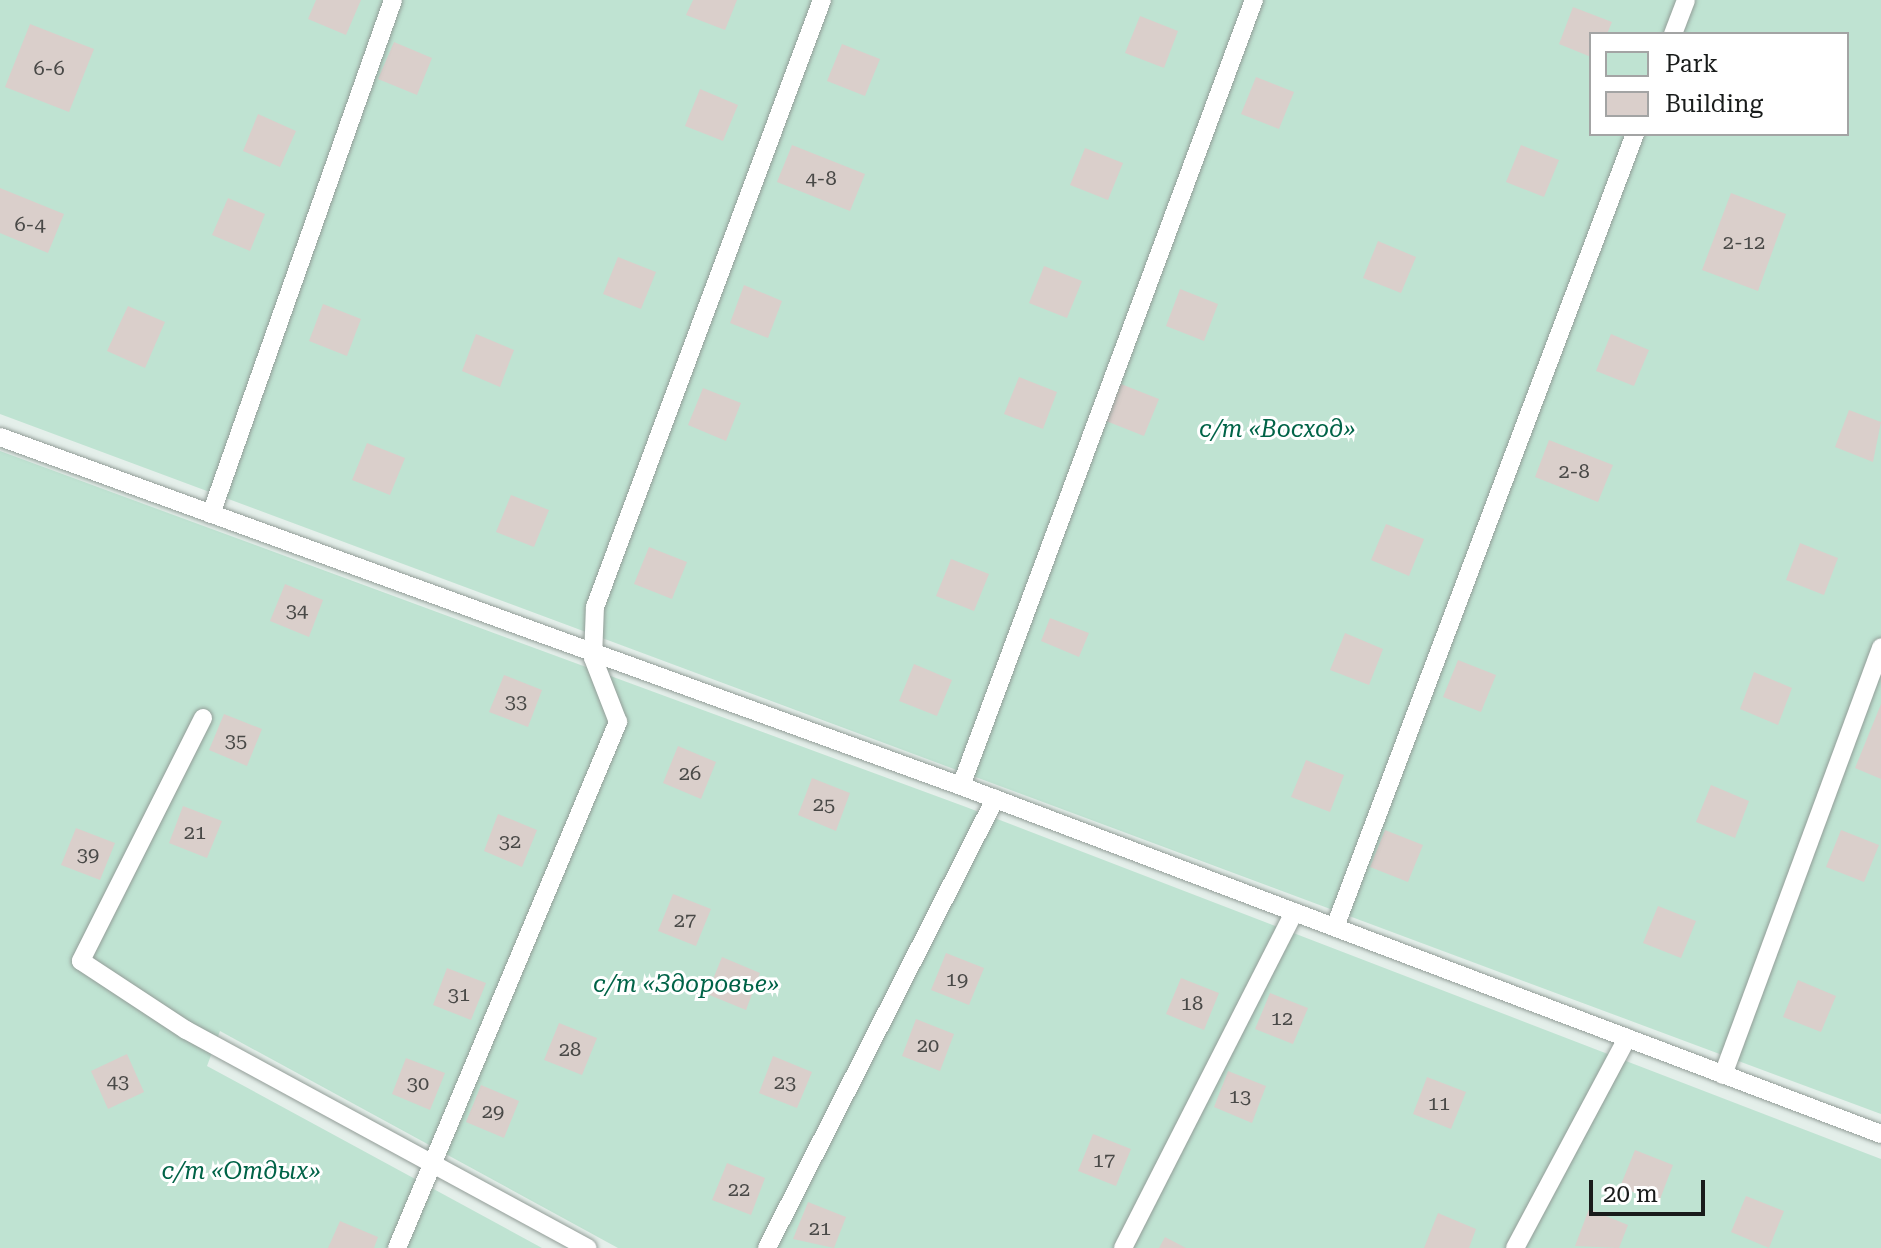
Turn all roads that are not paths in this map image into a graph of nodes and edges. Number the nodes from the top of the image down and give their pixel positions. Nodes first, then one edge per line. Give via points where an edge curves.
1 (393, 0) edge
2 (822, 0) edge
3 (1254, 0) edge
4 (1686, 0) edge
5 (1674, 32) edge
6 (1634, 136) edge
7 (0, 437) edge
8 (211, 514) junction
9 (1881, 647) edge
10 (593, 658) junction
11 (203, 718) dead end
12 (961, 786) junction
13 (995, 799) junction
14 (1294, 912) junction
15 (1335, 927) junction
16 (1627, 1038) junction
17 (1723, 1075) junction
18 (1881, 1134) edge
19 (431, 1162) junction
20 (397, 1248) edge
21 (588, 1248) edge
22 (767, 1248) edge
23 (1123, 1248) edge
24 (1515, 1248) edge

1 - 8 lane
2 - 10 lane via 595,607
3 - 12 lane
4 - 5 lane
6 - 15 lane
7 - 8 lane
8 - 10 lane
9 - 17 lane
10 - 12 lane
10 - 19 lane via 618,722
11 - 19 lane via 81,961 186,1030
12 - 13 lane
13 - 14 lane
13 - 22 lane
14 - 15 lane
14 - 23 lane
15 - 16 lane
16 - 17 lane
16 - 24 lane
17 - 18 lane
19 - 20 lane
19 - 21 lane

